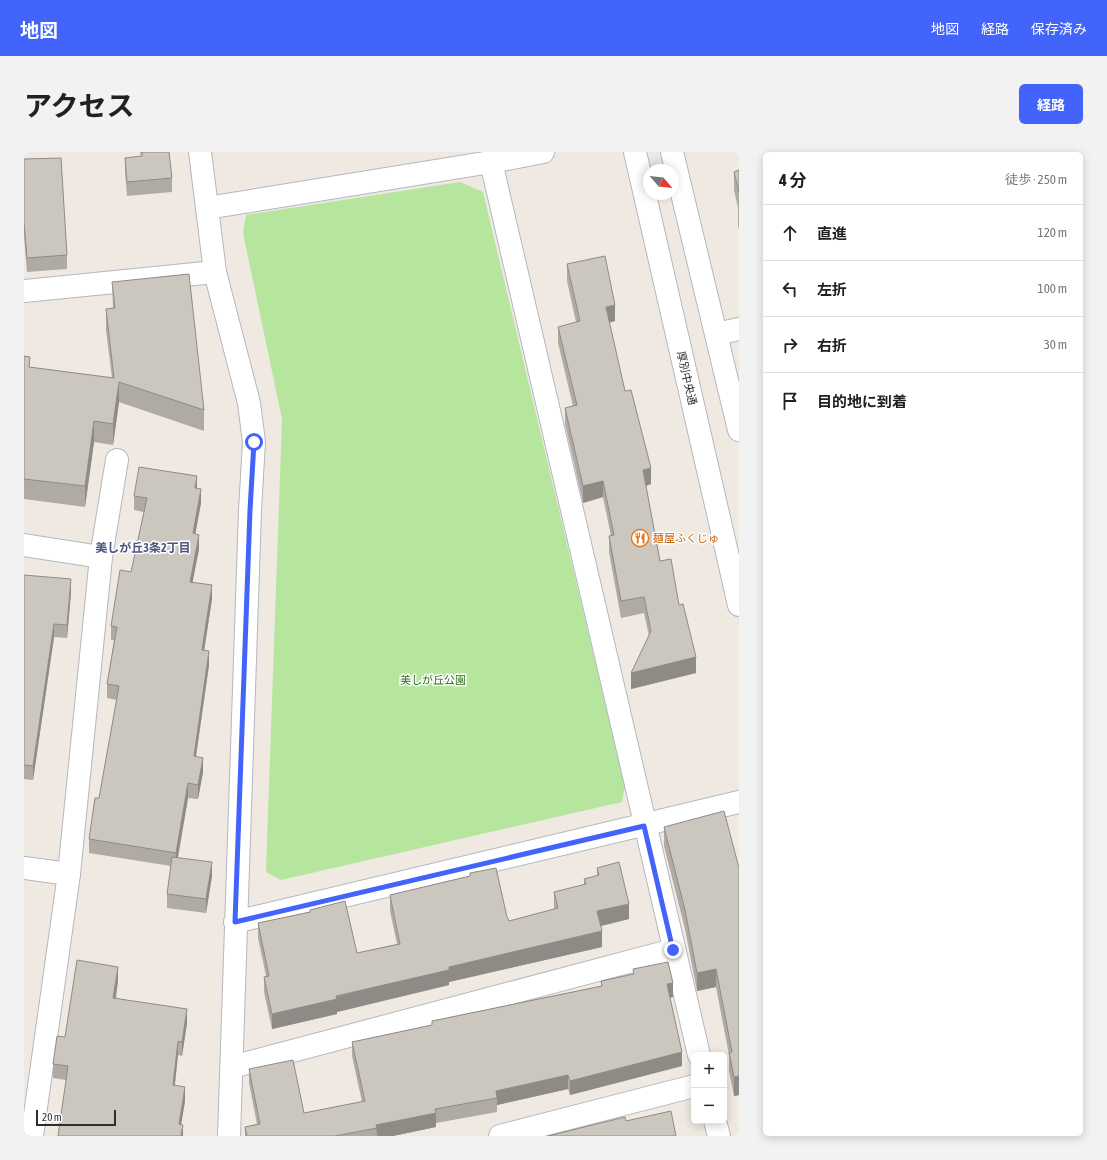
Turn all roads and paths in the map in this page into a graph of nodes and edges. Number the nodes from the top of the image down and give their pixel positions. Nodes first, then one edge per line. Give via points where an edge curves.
1 (200, 152) edge
2 (543, 152) edge
3 (635, 152) edge
4 (672, 152) edge
5 (491, 162) junction
6 (206, 208) junction
7 (215, 272) junction
8 (24, 291) edge
9 (739, 328) edge
10 (716, 334) junction
11 (739, 430) edge
12 (117, 460) dead end
13 (24, 545) edge
14 (101, 557) junction
15 (739, 605) edge
16 (739, 802) edge
17 (644, 826) junction
18 (24, 868) edge
19 (69, 874) junction
20 (235, 922) junction
21 (673, 950) junction
22 (698, 1052) edge
23 (232, 1067) junction
24 (691, 1087) edge
25 (716, 1124) edge
26 (32, 1136) edge
27 (229, 1136) edge
28 (500, 1136) edge
29 (719, 1136) edge

1 - 6 street
2 - 5 street
3 - 15 street, 厚別中央通
4 - 10 street
5 - 6 street
5 - 17 street
6 - 7 street
7 - 8 street
7 - 20 street via 249,403 254,442
9 - 10 street
10 - 11 street
12 - 14 street
13 - 14 street
14 - 19 street
16 - 17 street
17 - 20 street
17 - 21 street
18 - 19 street
19 - 26 street
20 - 23 street
21 - 22 street
21 - 23 street
23 - 27 street
24 - 28 street
25 - 29 street

